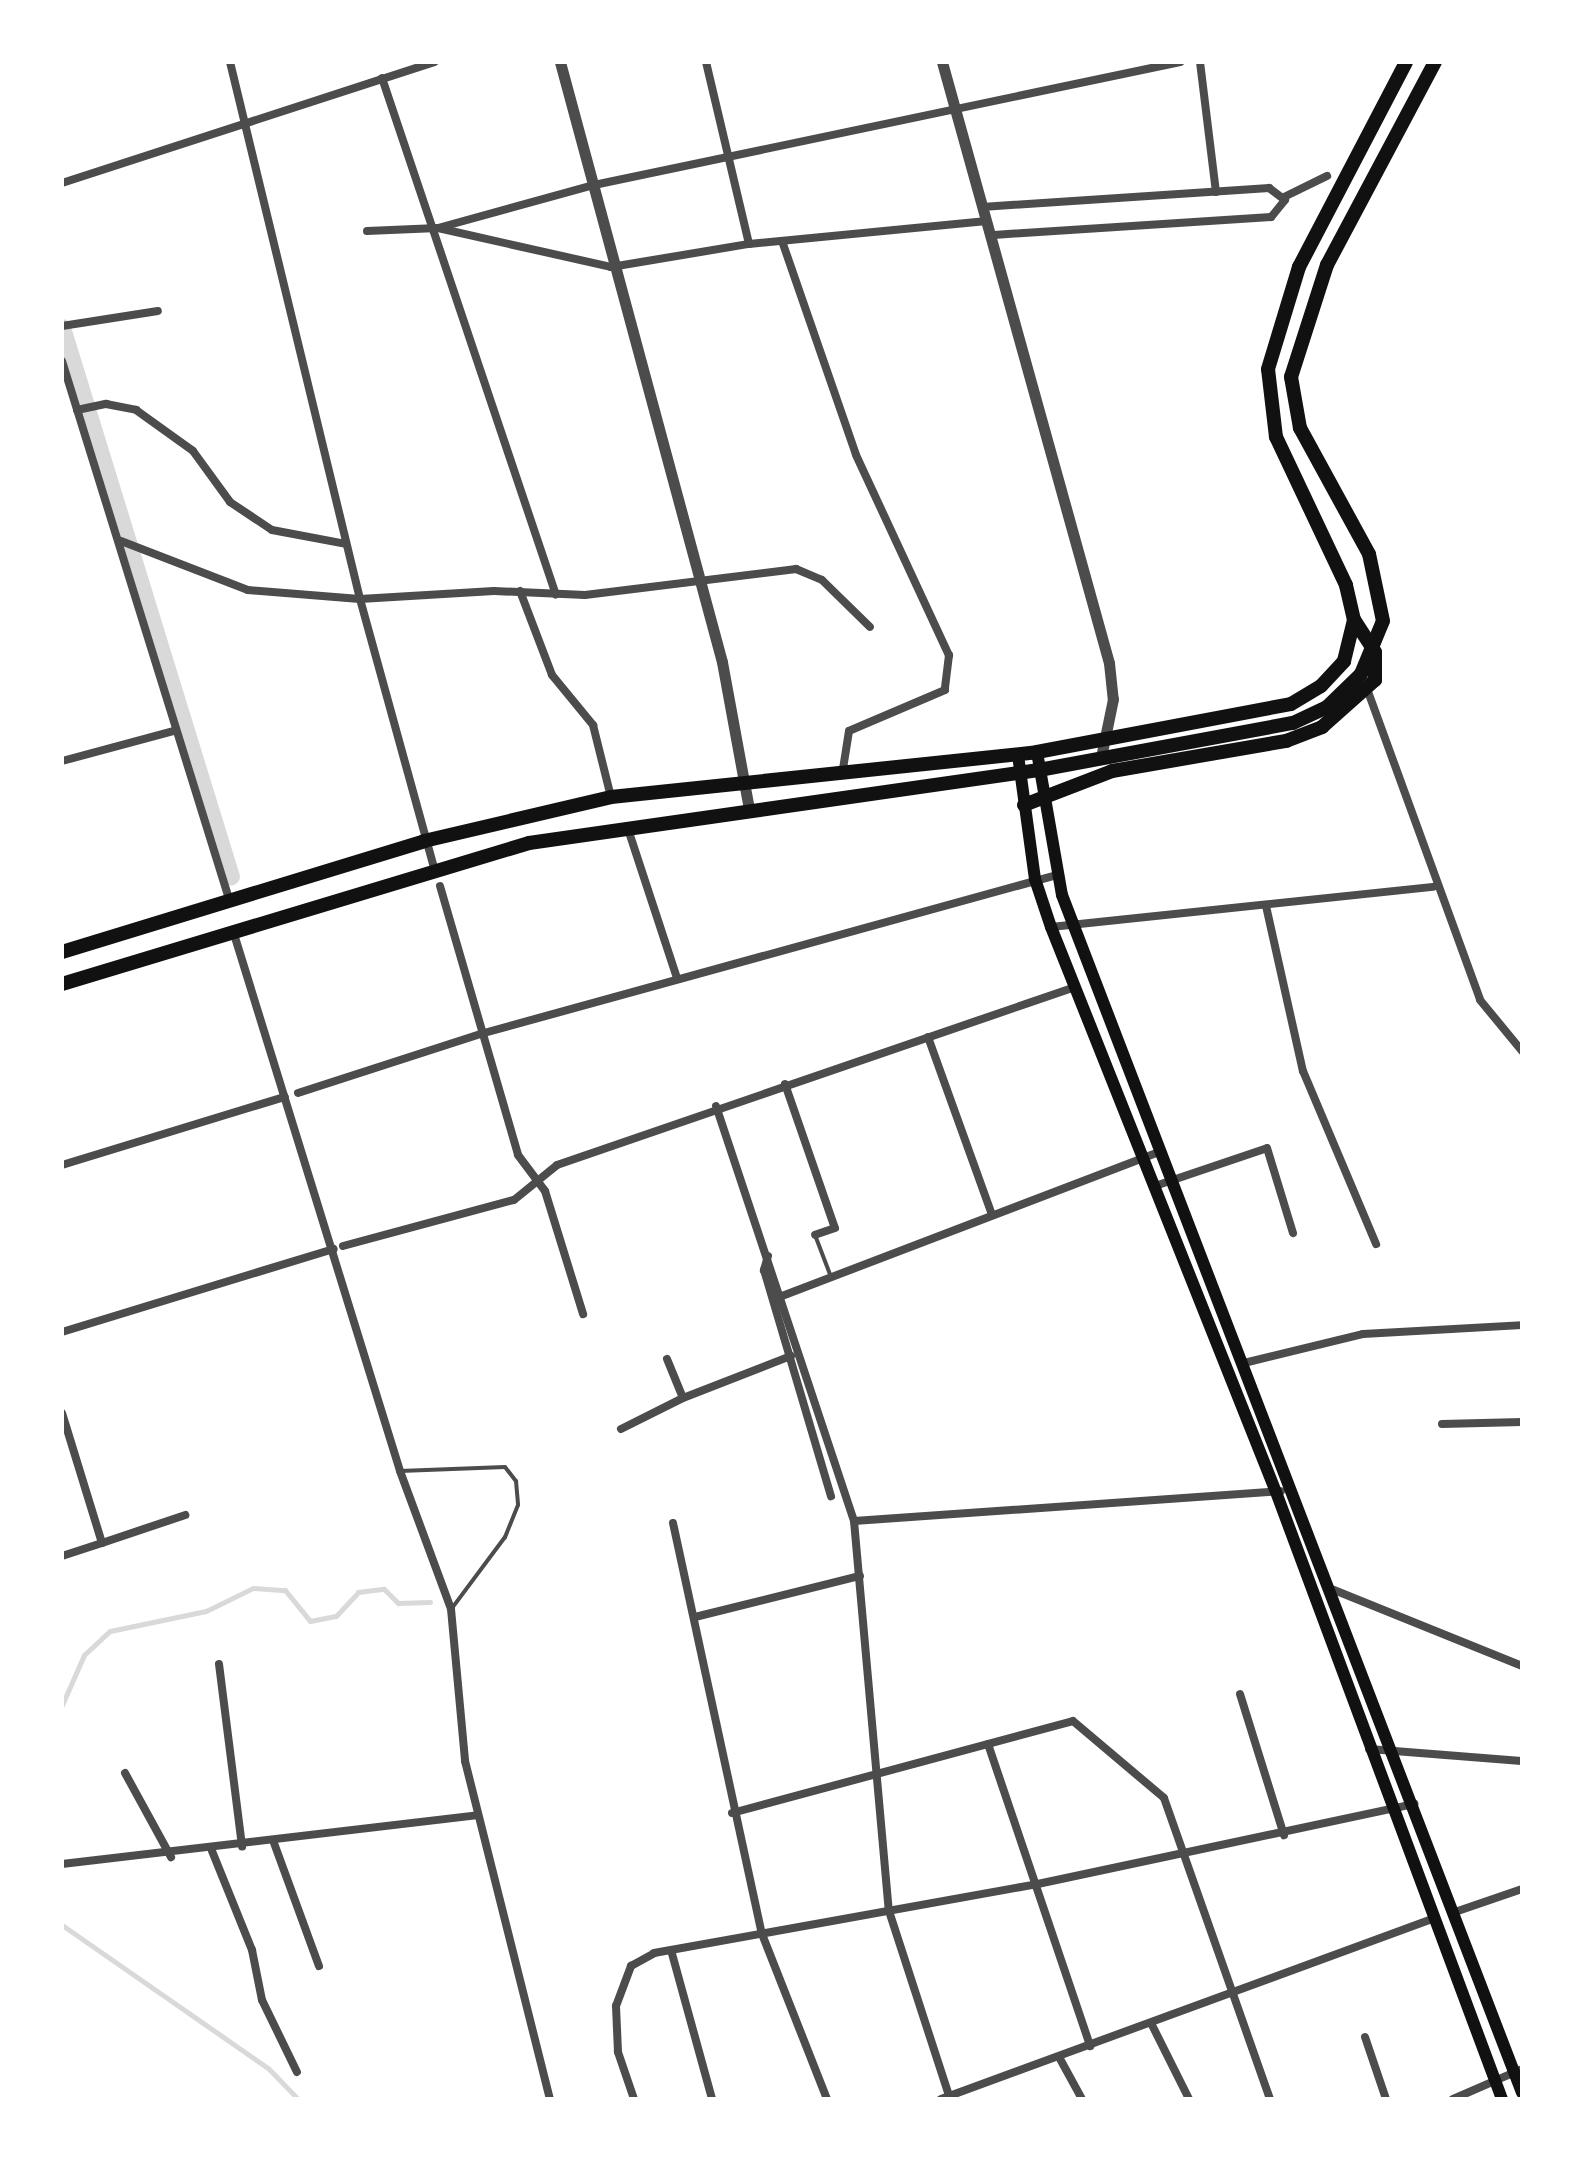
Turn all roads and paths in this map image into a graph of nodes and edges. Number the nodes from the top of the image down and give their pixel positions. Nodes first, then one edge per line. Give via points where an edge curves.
1 (230, 62) edge
2 (435, 62) edge
3 (560, 62) edge
4 (706, 62) edge
5 (942, 62) edge
6 (1180, 62) edge
7 (1200, 62) edge
8 (1406, 62) edge
9 (1435, 62) edge
10 (382, 78) junction
11 (957, 113) junction
12 (246, 120) junction
13 (731, 156) junction
14 (1327, 176) dead end
15 (62, 183) edge
16 (594, 185) junction
17 (1216, 192) junction
18 (1284, 197) junction
19 (982, 207) junction
20 (987, 221) junction
21 (438, 228) junction
22 (367, 231) dead end
23 (991, 235) junction
24 (782, 241) junction
25 (749, 244) junction
26 (611, 267) junction
27 (158, 311) dead end
28 (62, 326) edge
29 (62, 361) edge
30 (77, 410) junction
31 (121, 541) junction
32 (346, 544) junction
33 (700, 577) junction
34 (520, 591) junction
35 (556, 595) junction
36 (360, 599) junction
37 (1354, 620) junction
38 (870, 627) dead end
39 (1375, 652) junction
40 (1361, 674) junction
41 (1369, 690) junction
42 (174, 731) junction
43 (1106, 739) junction
44 (1037, 752) junction
45 (1018, 755) junction
46 (1101, 757) junction
47 (62, 761) edge
48 (843, 767) junction
49 (1039, 770) junction
50 (1021, 772) junction
51 (745, 778) junction
52 (1042, 795) junction
53 (611, 797) junction
54 (1024, 805) junction
55 (749, 809) junction
56 (627, 826) junction
57 (424, 841) junction
58 (435, 871) junction
59 (1057, 875) junction
60 (1035, 879) junction
61 (440, 886) dead end
62 (1433, 887) junction
63 (230, 902) junction
64 (1266, 906) junction
65 (1073, 923) junction
66 (1051, 927) junction
67 (234, 934) junction
68 (62, 952) edge
69 (677, 978) junction
70 (62, 984) edge
71 (1075, 987) junction
72 (484, 1033) junction
73 (928, 1037) junction
74 (1520, 1045) edge
75 (785, 1084) junction
76 (298, 1093) dead end
77 (285, 1097) junction
78 (716, 1106) junction
79 (1162, 1151) junction
80 (1144, 1158) junction
81 (62, 1165) edge
82 (539, 1178) junction
83 (1172, 1179) junction
84 (1155, 1186) junction
85 (991, 1212) junction
86 (1293, 1233) dead end
87 (815, 1235) joint
88 (1376, 1244) dead end
89 (338, 1248) junction
90 (768, 1256) junction
91 (831, 1277) junction
92 (782, 1296) junction
93 (583, 1314) dead end
94 (1522, 1325) edge
95 (62, 1332) edge
96 (791, 1356) junction
97 (667, 1359) dead end
98 (1244, 1363) junction
99 (683, 1398) junction
100 (62, 1413) edge
101 (1522, 1422) edge
102 (1442, 1424) dead end
103 (621, 1429) dead end
104 (400, 1471) junction
105 (1294, 1490) junction
106 (1276, 1492) junction
107 (831, 1496) dead end
108 (185, 1515) dead end
109 (854, 1521) junction
110 (673, 1523) dead end
111 (102, 1543) junction
112 (62, 1556) edge
113 (860, 1576) junction
114 (1334, 1590) junction
115 (451, 1609) junction
116 (695, 1617) junction
117 (219, 1664) dead end
118 (1522, 1666) edge
119 (1240, 1694) dead end
120 (988, 1744) junction
121 (1394, 1748) junction
122 (1369, 1749) junction
123 (1522, 1761) edge
124 (876, 1771) junction
125 (125, 1773) dead end
126 (1414, 1804) junction
127 (1391, 1810) junction
128 (732, 1813) junction
129 (478, 1815) junction
130 (1284, 1835) junction
131 (274, 1843) junction
132 (242, 1847) junction
133 (212, 1851) junction
134 (1183, 1856) junction
135 (171, 1857) junction
136 (62, 1864) edge
137 (1033, 1885) junction
138 (1522, 1889) edge
139 (889, 1911) junction
140 (1452, 1913) junction
141 (1432, 1919) junction
142 (762, 1934) junction
143 (671, 1950) junction
144 (319, 1966) dead end
145 (1231, 1998) junction
146 (1152, 2025) junction
147 (1365, 2037) dead end
148 (1090, 2046) junction
149 (1059, 2057) junction
150 (1518, 2071) edge
151 (297, 2072) dead end
152 (1494, 2081) junction
153 (1522, 2093) edge
154 (947, 2098) edge
155 (550, 2099) edge
156 (634, 2099) edge
157 (712, 2099) edge
158 (827, 2099) edge
159 (1082, 2099) edge
160 (1189, 2099) edge
161 (1270, 2099) edge
162 (1386, 2099) edge
163 (1453, 2099) edge
164 (1502, 2099) edge

1 - 12 street
2 - 10 street
3 - 16 street
4 - 13 street
5 - 11 street
6 - 11 street
7 - 17 street
8 - 37 main road via 1299,267 1268,369 1276,437 1346,585
9 - 39 main road via 1327,265 1291,377 1300,428 1376,577 1383,621
10 - 12 street
10 - 21 street
11 - 13 street
11 - 19 street
12 - 15 street
12 - 32 street
13 - 16 street
13 - 25 street
14 - 18 street
16 - 21 street
16 - 26 street
17 - 18 street via 1273,188
17 - 19 street
18 - 23 street via 1284,209 1271,217
19 - 20 street
20 - 23 street
20 - 24 street
21 - 22 street
21 - 26 street
21 - 35 street
23 - 43 street via 1109,663
24 - 25 street
24 - 48 street via 856,455 949,655 945,690 849,731
25 - 26 street
26 - 33 street
27 - 28 street
29 - 30 street
30 - 31 street
30 - 32 street via 106,404 136,410 193,451 230,502 272,530
31 - 36 street via 248,590
31 - 42 street
32 - 36 street
33 - 35 street
33 - 38 street via 796,569 822,580
33 - 51 street
34 - 35 street
34 - 36 street
34 - 53 street via 552,675 593,725
36 - 57 street
37 - 39 main road
37 - 43 main road via 1344,661 1291,704
39 - 40 main road
39 - 41 main road
40 - 41 street
40 - 46 main road via 1327,707 1293,723
41 - 52 main road via 1322,727 1286,741 1112,771
41 - 62 street
42 - 47 street
42 - 63 street
43 - 44 main road
43 - 46 street
44 - 45 main road
44 - 49 main road
45 - 48 main road
45 - 50 main road
46 - 49 main road
48 - 51 main road
49 - 50 main road
49 - 52 main road
50 - 54 main road
50 - 55 main road
51 - 53 main road
51 - 55 street
52 - 54 main road
52 - 59 main road
53 - 57 main road
54 - 60 main road
55 - 56 main road
56 - 58 main road
56 - 69 street
57 - 58 street
57 - 63 main road
58 - 67 main road
59 - 60 street
59 - 65 main road
60 - 66 main road
60 - 69 street
61 - 72 street
62 - 64 street
62 - 74 street via 1480,1000
63 - 68 main road
64 - 65 street
64 - 88 street via 1303,1071
65 - 66 street
65 - 79 main road
66 - 71 main road
67 - 70 main road
67 - 77 street
69 - 72 street
71 - 73 street
71 - 80 main road
72 - 76 street
72 - 82 street via 518,1155
73 - 75 street
73 - 85 street
75 - 78 street
75 - 87 street via 835,1228
77 - 81 street
77 - 89 street
78 - 82 street
78 - 90 street
79 - 80 street
79 - 83 main road
80 - 84 main road
80 - 85 street
82 - 89 street via 514,1200
82 - 93 street
83 - 84 street
83 - 86 street via 1267,1148
83 - 98 main road
84 - 106 main road
85 - 91 street
87 - 91 lane
89 - 95 street
89 - 104 street
90 - 92 street
90 - 96 street via 764,1270
91 - 92 street
92 - 109 street
94 - 98 street via 1363,1334
96 - 99 street
96 - 107 street
97 - 99 street
98 - 105 main road
99 - 103 street
100 - 111 street
101 - 102 street
104 - 115 street
104 - 115 lane via 505,1467 516,1481 518,1505 505,1537
105 - 106 street
105 - 114 main road
106 - 109 street
106 - 122 main road
108 - 111 street
109 - 113 street
110 - 116 street
111 - 112 street
113 - 116 street
113 - 124 street
114 - 118 street
114 - 121 main road
115 - 129 street via 465,1761
116 - 128 street
117 - 132 street
119 - 130 street
120 - 124 street
120 - 134 street via 1073,1721 1150,1781
120 - 137 street
121 - 122 street
121 - 123 street
121 - 126 main road
122 - 127 main road
124 - 128 street
124 - 139 street
125 - 135 street
126 - 127 street
126 - 140 main road
127 - 130 street
127 - 141 main road
128 - 142 street
129 - 131 street
129 - 155 street
130 - 134 street
131 - 132 street
131 - 144 street
132 - 133 street
133 - 135 street
133 - 151 street via 252,1950 262,2000
134 - 137 street
134 - 145 street
135 - 136 street
137 - 139 street
137 - 148 street
138 - 140 street
139 - 142 street
139 - 154 street
140 - 150 main road
141 - 145 street
141 - 152 main road
142 - 143 street
142 - 158 street
143 - 156 street via 640,1959 623,1977 615,2023
143 - 157 street via 685,2021
145 - 146 street
145 - 161 street
146 - 148 street
146 - 160 street
147 - 162 street
148 - 149 street
149 - 154 street
149 - 159 street
150 - 152 street
150 - 153 main road
152 - 163 street
152 - 164 main road

